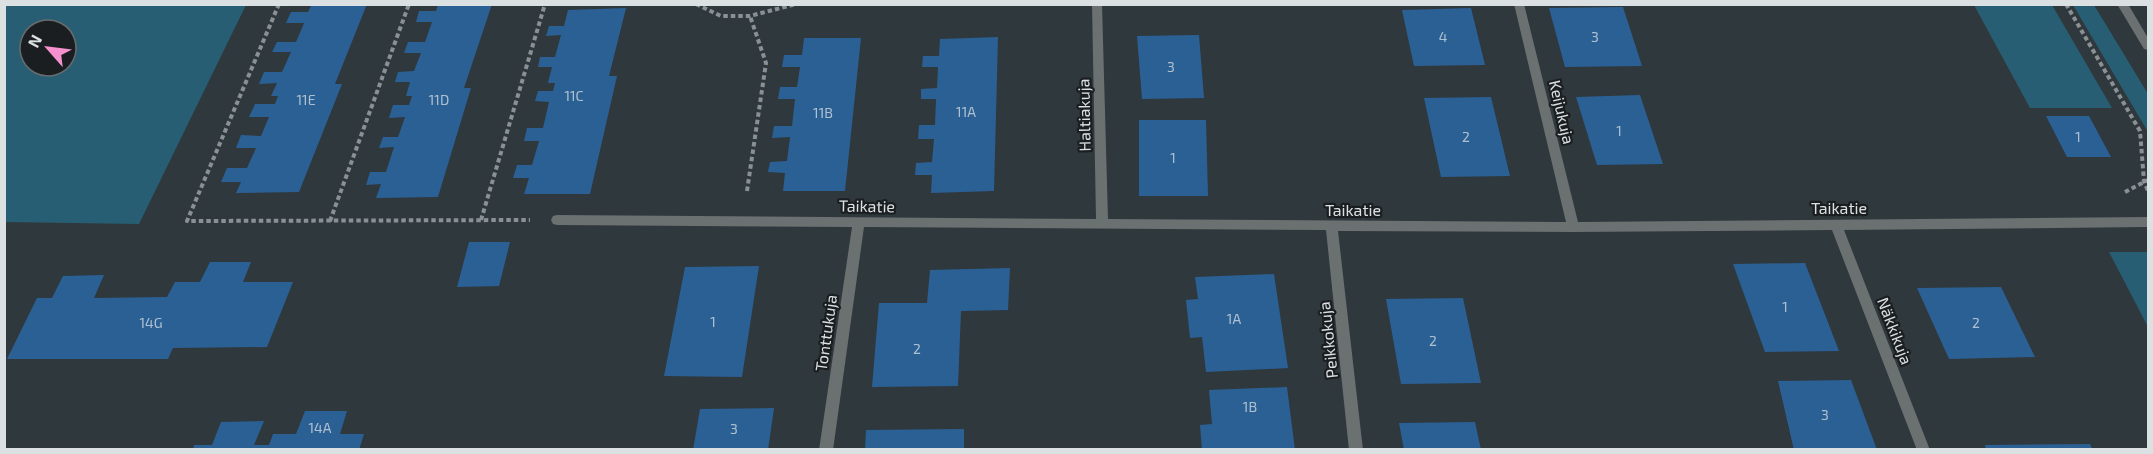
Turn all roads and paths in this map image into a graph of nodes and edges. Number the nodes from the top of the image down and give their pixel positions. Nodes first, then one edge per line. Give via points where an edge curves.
1 (279, 4) edge
2 (409, 4) edge
3 (545, 4) edge
4 (696, 4) edge
5 (796, 4) edge
6 (1097, 4) edge
7 (1519, 4) edge
8 (2066, 4) edge
9 (2122, 4) edge
10 (750, 16) junction
11 (2148, 46) edge
12 (2146, 181) edge
13 (2148, 191) edge
14 (747, 192) dead end
15 (481, 220) junction
16 (557, 220) joint
17 (330, 221) junction
18 (859, 222) junction
19 (2148, 222) edge
20 (1102, 225) junction
21 (1836, 225) junction
22 (1332, 227) junction
23 (1573, 227) junction
24 (826, 450) edge
25 (1356, 450) edge
26 (1924, 450) edge

1 - 17 path via 187,221
2 - 17 path
3 - 15 path
4 - 10 path via 721,16
5 - 10 path
6 - 20 street, Haltiakuja
7 - 23 street, Keijukuja
8 - 12 path via 2140,131
9 - 11 street
10 - 14 path via 766,63
12 - 13 path
15 - 16 path
15 - 17 path
16 - 18 street, Taikatie
18 - 20 street, Taikatie
18 - 24 street, Tonttukuja
19 - 21 street, Taikatie
20 - 22 street, Taikatie
21 - 23 street, Taikatie
21 - 26 street, Näkkikuja
22 - 23 street, Taikatie
22 - 25 street, Peikkokuja

